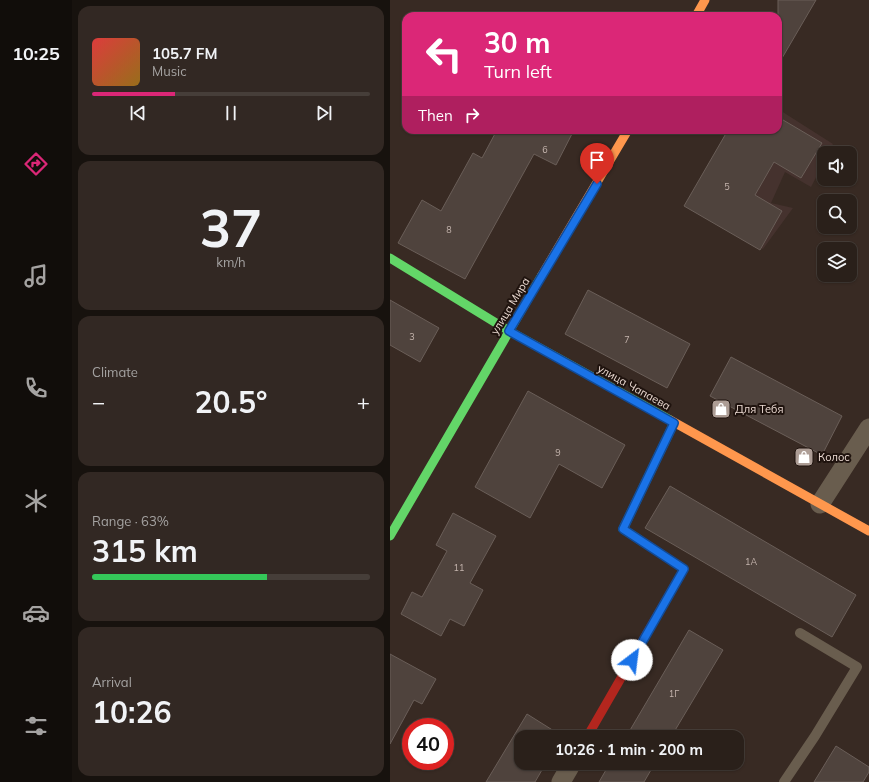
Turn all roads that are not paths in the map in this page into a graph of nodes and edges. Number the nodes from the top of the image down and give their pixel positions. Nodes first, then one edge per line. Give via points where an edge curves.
1 (705, 0) edge
2 (698, 12) edge
3 (626, 134) edge
4 (390, 258) edge
5 (509, 331) junction
6 (674, 423) junction
7 (869, 428) edge
8 (820, 504) junction
9 (869, 531) edge
10 (390, 536) edge
11 (800, 633) dead end
12 (591, 730) edge
13 (568, 770) edge
14 (561, 782) edge
15 (784, 782) edge

1 - 2 street
3 - 5 street, улица Мира
4 - 5 street, улица Чапаева
5 - 6 street, улица Чапаева
5 - 10 street, улица Мира
6 - 8 street, улица Чапаева
6 - 12 street via 623,529 684,569
7 - 8 street
8 - 9 street, улица Чапаева
11 - 15 lane via 857,667
13 - 14 street

